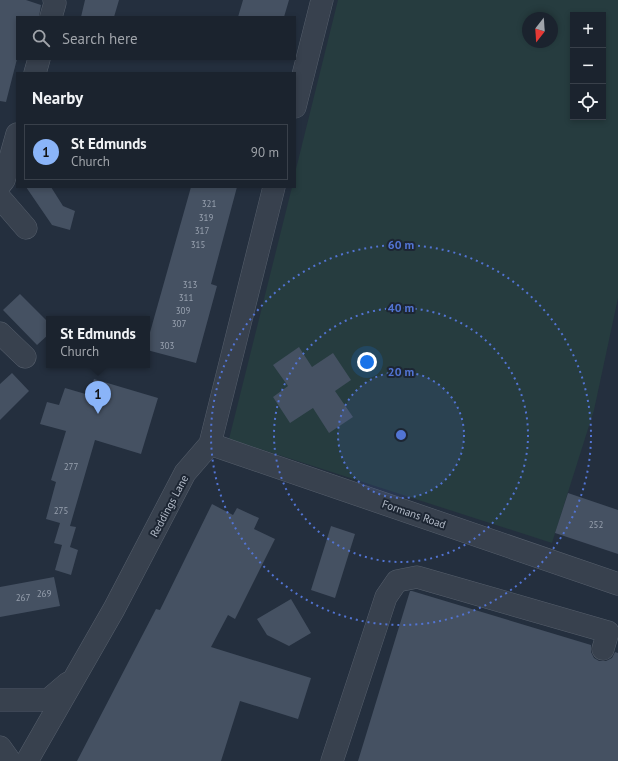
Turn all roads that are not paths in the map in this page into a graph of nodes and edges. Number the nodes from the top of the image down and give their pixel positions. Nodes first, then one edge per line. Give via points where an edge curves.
1 (54, 0) edge
2 (322, 0) edge
3 (51, 16) edge
4 (39, 60) edge
5 (35, 72) edge
6 (296, 102) edge
7 (16, 138) edge
8 (0, 185) edge
9 (274, 188) edge
10 (0, 198) edge
11 (26, 228) dead end
12 (0, 333) edge
13 (25, 357) dead end
14 (210, 444) junction
15 (618, 584) edge
16 (603, 649) dead end
17 (73, 679) junction
18 (0, 700) edge
19 (0, 747) edge
20 (10, 761) edge
21 (27, 761) edge
22 (332, 761) edge

1 - 3 street
2 - 6 street
4 - 5 street
7 - 8 street via 4,180
9 - 14 street, Reddings Lane
10 - 11 street
12 - 13 street
14 - 15 street, Formans Road
14 - 17 street, Reddings Lane via 185,474
16 - 22 street via 608,632 417,577 397,581 386,597
17 - 18 street via 48,700
17 - 21 street, Reddings Lane
19 - 20 street

